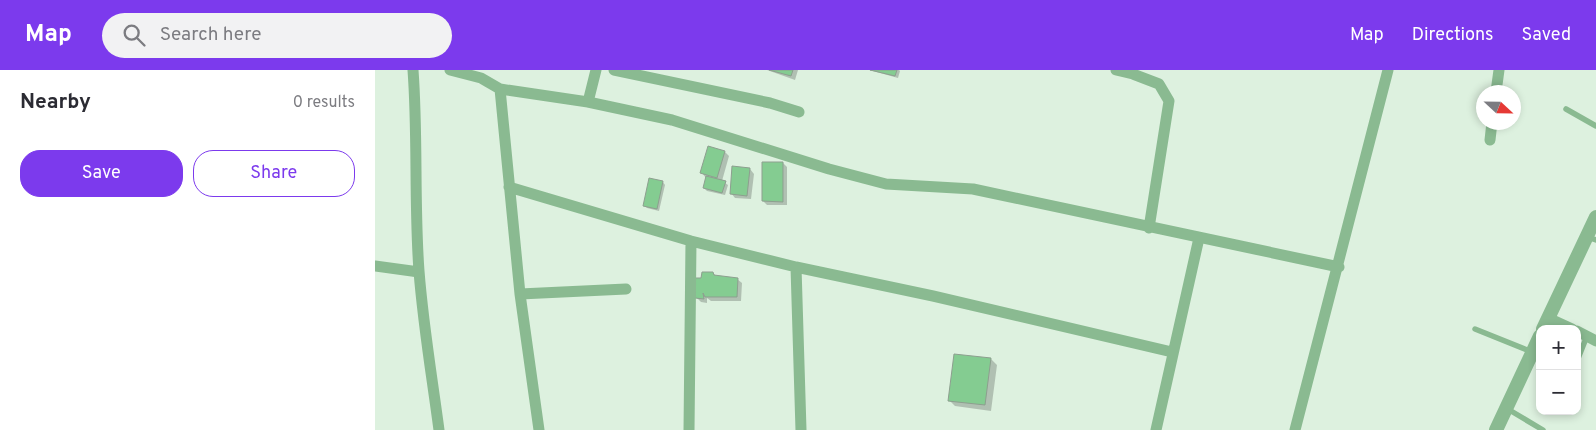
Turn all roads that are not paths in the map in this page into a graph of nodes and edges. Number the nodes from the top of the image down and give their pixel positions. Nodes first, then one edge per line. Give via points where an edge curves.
1 (413, 70) edge
2 (450, 70) edge
3 (596, 70) edge
4 (614, 70) edge
5 (1116, 70) edge
6 (1389, 70) edge
7 (1499, 70) edge
8 (1134, 72) edge
9 (1497, 85) edge
10 (500, 89) junction
11 (588, 102) junction
12 (1565, 109) dead end
13 (799, 112) dead end
14 (1596, 126) edge
15 (1491, 130) edge
16 (1490, 140) dead end
17 (509, 187) junction
18 (1596, 217) edge
19 (1149, 228) junction
20 (1199, 238) junction
21 (1591, 239) edge
22 (691, 241) junction
23 (375, 266) edge
24 (796, 267) junction
25 (1339, 267) junction
26 (419, 272) junction
27 (626, 290) dead end
28 (520, 294) junction
29 (1546, 323) edge
30 (1475, 329) dead end
31 (1587, 336) edge
32 (1536, 345) edge
33 (1581, 351) edge
34 (1173, 352) junction
35 (1533, 352) junction
36 (1506, 408) junction
37 (1298, 429) edge
38 (439, 430) edge
39 (539, 430) edge
40 (689, 430) edge
41 (801, 430) edge
42 (1156, 430) edge
43 (1496, 430) edge
44 (1543, 430) edge

1 - 26 street
2 - 10 street via 481,78
3 - 11 street
4 - 13 street
5 - 8 street
6 - 25 street
7 - 9 street
8 - 19 street via 1159,84 1169,101
10 - 11 street
10 - 17 street
11 - 19 street via 672,120 886,184 973,189
12 - 14 lane
15 - 16 street
17 - 22 street
17 - 28 street
18 - 21 street
19 - 20 street
20 - 25 street
20 - 34 street
21 - 29 street
22 - 24 street
22 - 40 street
23 - 26 street
24 - 34 street
24 - 41 street
25 - 37 street
26 - 38 street
27 - 28 street
28 - 39 street
30 - 35 lane
31 - 33 lane
32 - 35 street
34 - 42 street
35 - 36 street
36 - 43 street
36 - 44 lane

